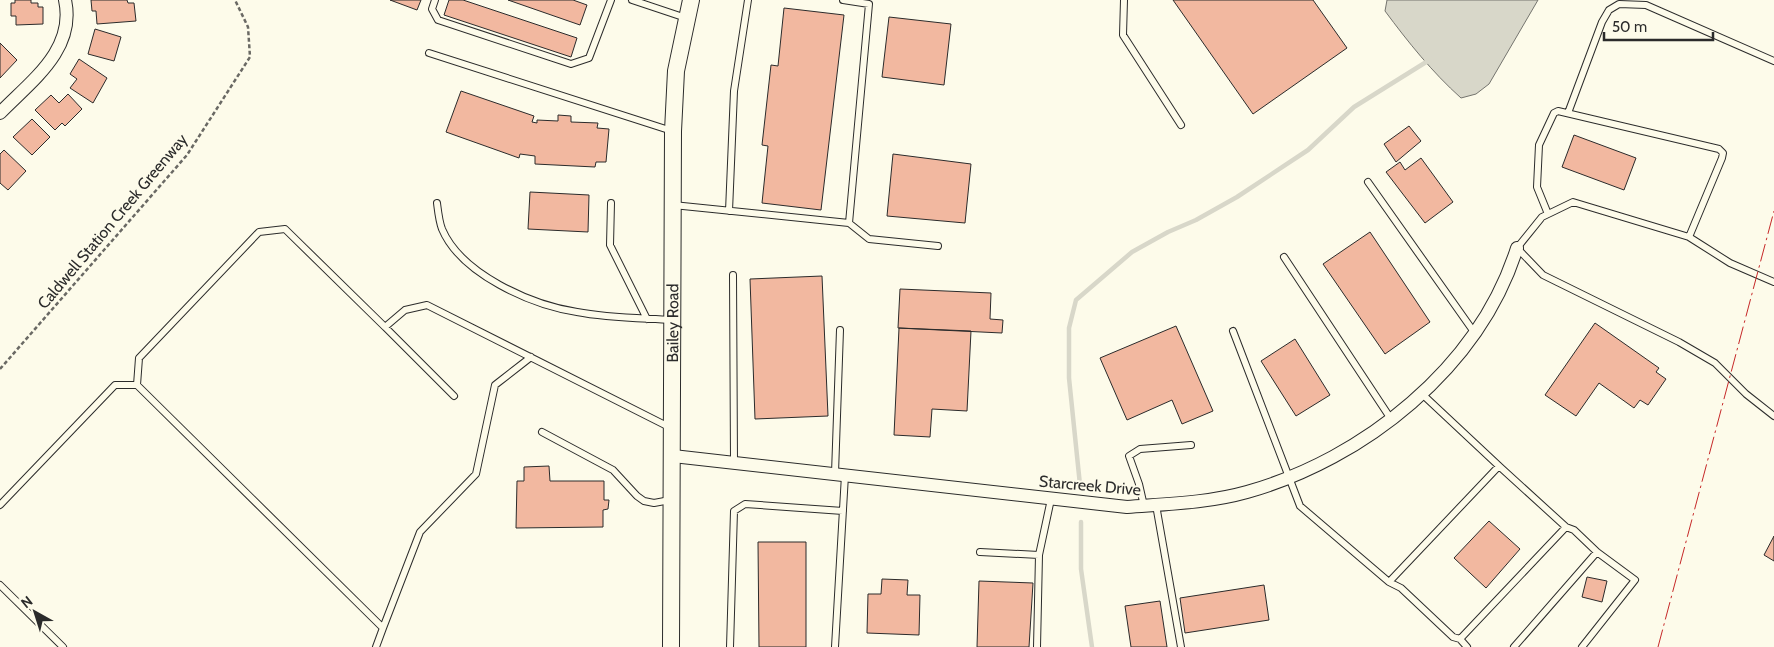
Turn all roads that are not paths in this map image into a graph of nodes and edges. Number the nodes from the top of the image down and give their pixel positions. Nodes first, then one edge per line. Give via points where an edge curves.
1 (65, 0) edge
2 (435, 0) edge
3 (611, 0) edge
4 (632, 0) edge
5 (691, 0) edge
6 (748, 0) edge
7 (842, 0) edge
8 (1124, 0) edge
9 (871, 2) edge
10 (686, 18) junction
11 (430, 53) dead end
12 (1774, 61) edge
13 (0, 113) edge
14 (1568, 113) junction
15 (1181, 125) dead end
16 (673, 131) junction
17 (1368, 182) dead end
18 (437, 203) dead end
19 (611, 203) dead end
20 (673, 205) junction
21 (730, 211) junction
22 (1548, 214) junction
23 (849, 223) junction
24 (1689, 237) junction
25 (938, 246) dead end
26 (1517, 248) junction
27 (1284, 257) dead end
28 (733, 275) dead end
29 (1774, 282) edge
30 (648, 319) junction
31 (673, 320) junction
32 (385, 327) junction
33 (840, 330) dead end
34 (1233, 331) dead end
35 (1474, 332) junction
36 (531, 357) junction
37 (137, 385) junction
38 (1421, 393) junction
39 (454, 396) dead end
40 (1774, 416) edge
41 (1391, 419) junction
42 (672, 428) junction
43 (542, 432) dead end
44 (1191, 445) dead end
45 (673, 456) junction
46 (734, 462) junction
47 (1499, 466) junction
48 (840, 474) junction
49 (1288, 478) junction
50 (1051, 499) junction
51 (671, 500) junction
52 (0, 505) edge
53 (1150, 505) junction
54 (843, 511) junction
55 (1566, 527) junction
56 (980, 552) dead end
57 (1598, 552) junction
58 (1039, 555) junction
59 (1389, 582) junction
60 (0, 585) edge
61 (383, 628) junction
62 (1460, 639) junction
63 (63, 647) edge
64 (376, 647) edge
65 (671, 647) edge
66 (730, 647) edge
67 (835, 647) edge
68 (1036, 647) edge
69 (1181, 647) edge
70 (1467, 647) edge
71 (1514, 647) edge
72 (1582, 647) edge

1 - 13 street via 67,28 62,45 53,59
2 - 3 lane via 432,9 438,20 571,64 589,58
4 - 10 lane
5 - 10 street, Bailey Road
6 - 21 lane via 734,91
7 - 9 lane
8 - 15 lane via 1123,35
9 - 23 lane
10 - 16 street, Bailey Road via 676,72
11 - 16 lane
12 - 14 lane via 1646,5 1619,4 1609,10 1602,22
14 - 22 lane via 1554,113 1539,146 1537,188
14 - 24 lane via 1720,149 1722,158
16 - 20 street, Bailey Road
17 - 35 lane
18 - 30 lane via 442,228 452,246 468,264 493,281 533,300 575,312
19 - 30 lane via 610,245
20 - 21 lane
20 - 31 street, Bailey Road
21 - 23 lane
22 - 24 lane via 1573,202
22 - 26 lane
23 - 25 lane via 869,240
24 - 29 lane via 1730,263
26 - 35 street, Starcreek Drive via 1502,285
26 - 40 lane via 1543,275 1715,363
27 - 41 lane
28 - 46 lane
30 - 31 lane
31 - 42 street, Bailey Road
32 - 36 lane via 405,310 427,305
32 - 37 lane via 285,229 259,232 139,358
32 - 39 lane
33 - 48 lane
34 - 49 lane
35 - 38 street, Starcreek Drive via 1443,372
36 - 42 lane
36 - 61 lane via 495,385 476,474 420,532
37 - 52 lane via 115,385
37 - 61 lane
38 - 41 street, Starcreek Drive
38 - 47 lane
41 - 49 street, Starcreek Drive via 1322,464
42 - 45 street, Bailey Road
43 - 51 lane via 606,465 644,501
44 - 53 lane via 1140,449 1129,456
45 - 46 street, Starcreek Drive
45 - 51 street, Bailey Road
46 - 48 street, Starcreek Drive
47 - 55 lane
47 - 59 lane
48 - 50 street, Starcreek Drive
48 - 54 lane
49 - 53 street, Starcreek Drive via 1246,493
49 - 59 lane via 1306,513 1328,528
50 - 53 street, Starcreek Drive via 1126,507
50 - 58 lane
51 - 65 street, Bailey Road
53 - 69 lane
54 - 66 lane via 745,504 734,511
54 - 67 lane
55 - 57 lane via 1574,530
55 - 62 lane
56 - 58 lane
57 - 71 lane
57 - 72 lane via 1635,580
58 - 68 lane
59 - 62 lane via 1401,588 1453,637
60 - 63 lane
61 - 64 lane
62 - 70 lane

